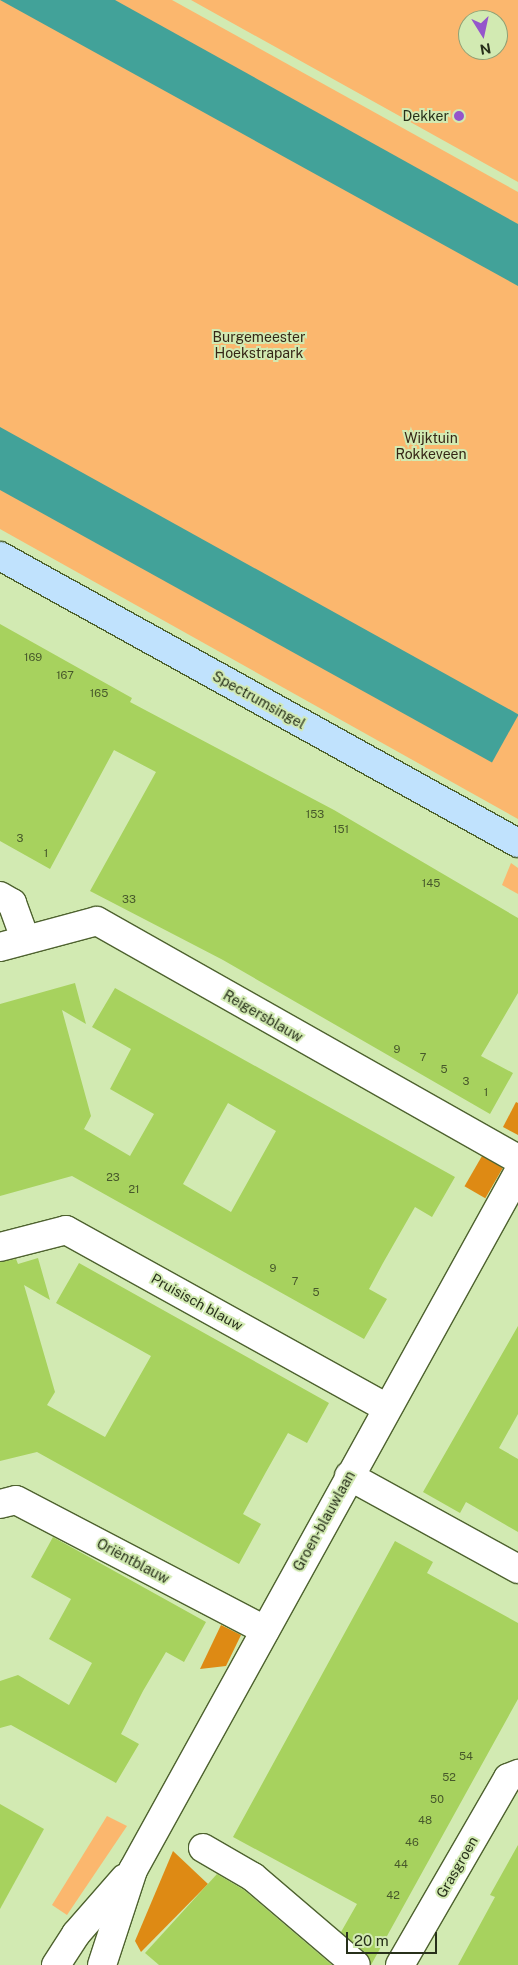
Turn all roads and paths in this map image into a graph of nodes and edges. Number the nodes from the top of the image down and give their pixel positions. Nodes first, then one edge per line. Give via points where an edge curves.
1 (0, 556) edge
2 (518, 843) edge
3 (0, 896) edge
4 (12, 943) edge
5 (518, 1159) edge
6 (518, 1173) edge
7 (0, 1247) edge
8 (387, 1408) junction
9 (349, 1476) junction
10 (0, 1504) edge
11 (518, 1569) edge
12 (265, 1630) junction
13 (518, 1774) edge
14 (204, 1848) dead end
15 (133, 1870) junction
16 (56, 1965) edge
17 (102, 1965) edge
18 (356, 1965) edge
19 (400, 1965) edge

1 - 2 street, Spectrumsingel
3 - 4 street via 12,903
4 - 5 street, Reigersblauw via 96,921
6 - 8 street, Groen-blauwlaan
7 - 8 street, Pruisisch blauw via 66,1230
8 - 9 street, Groen-blauwlaan
9 - 11 street
9 - 12 street, Groen-blauwlaan
10 - 12 street, Oriëntblauw via 16,1500
12 - 15 street, Groen-blauwlaan
13 - 19 street, Grasgroen via 508,1778
14 - 18 street via 253,1877
15 - 16 street, Groen-blauwlaan via 76,1934
15 - 17 street, Groen-blauwlaan

